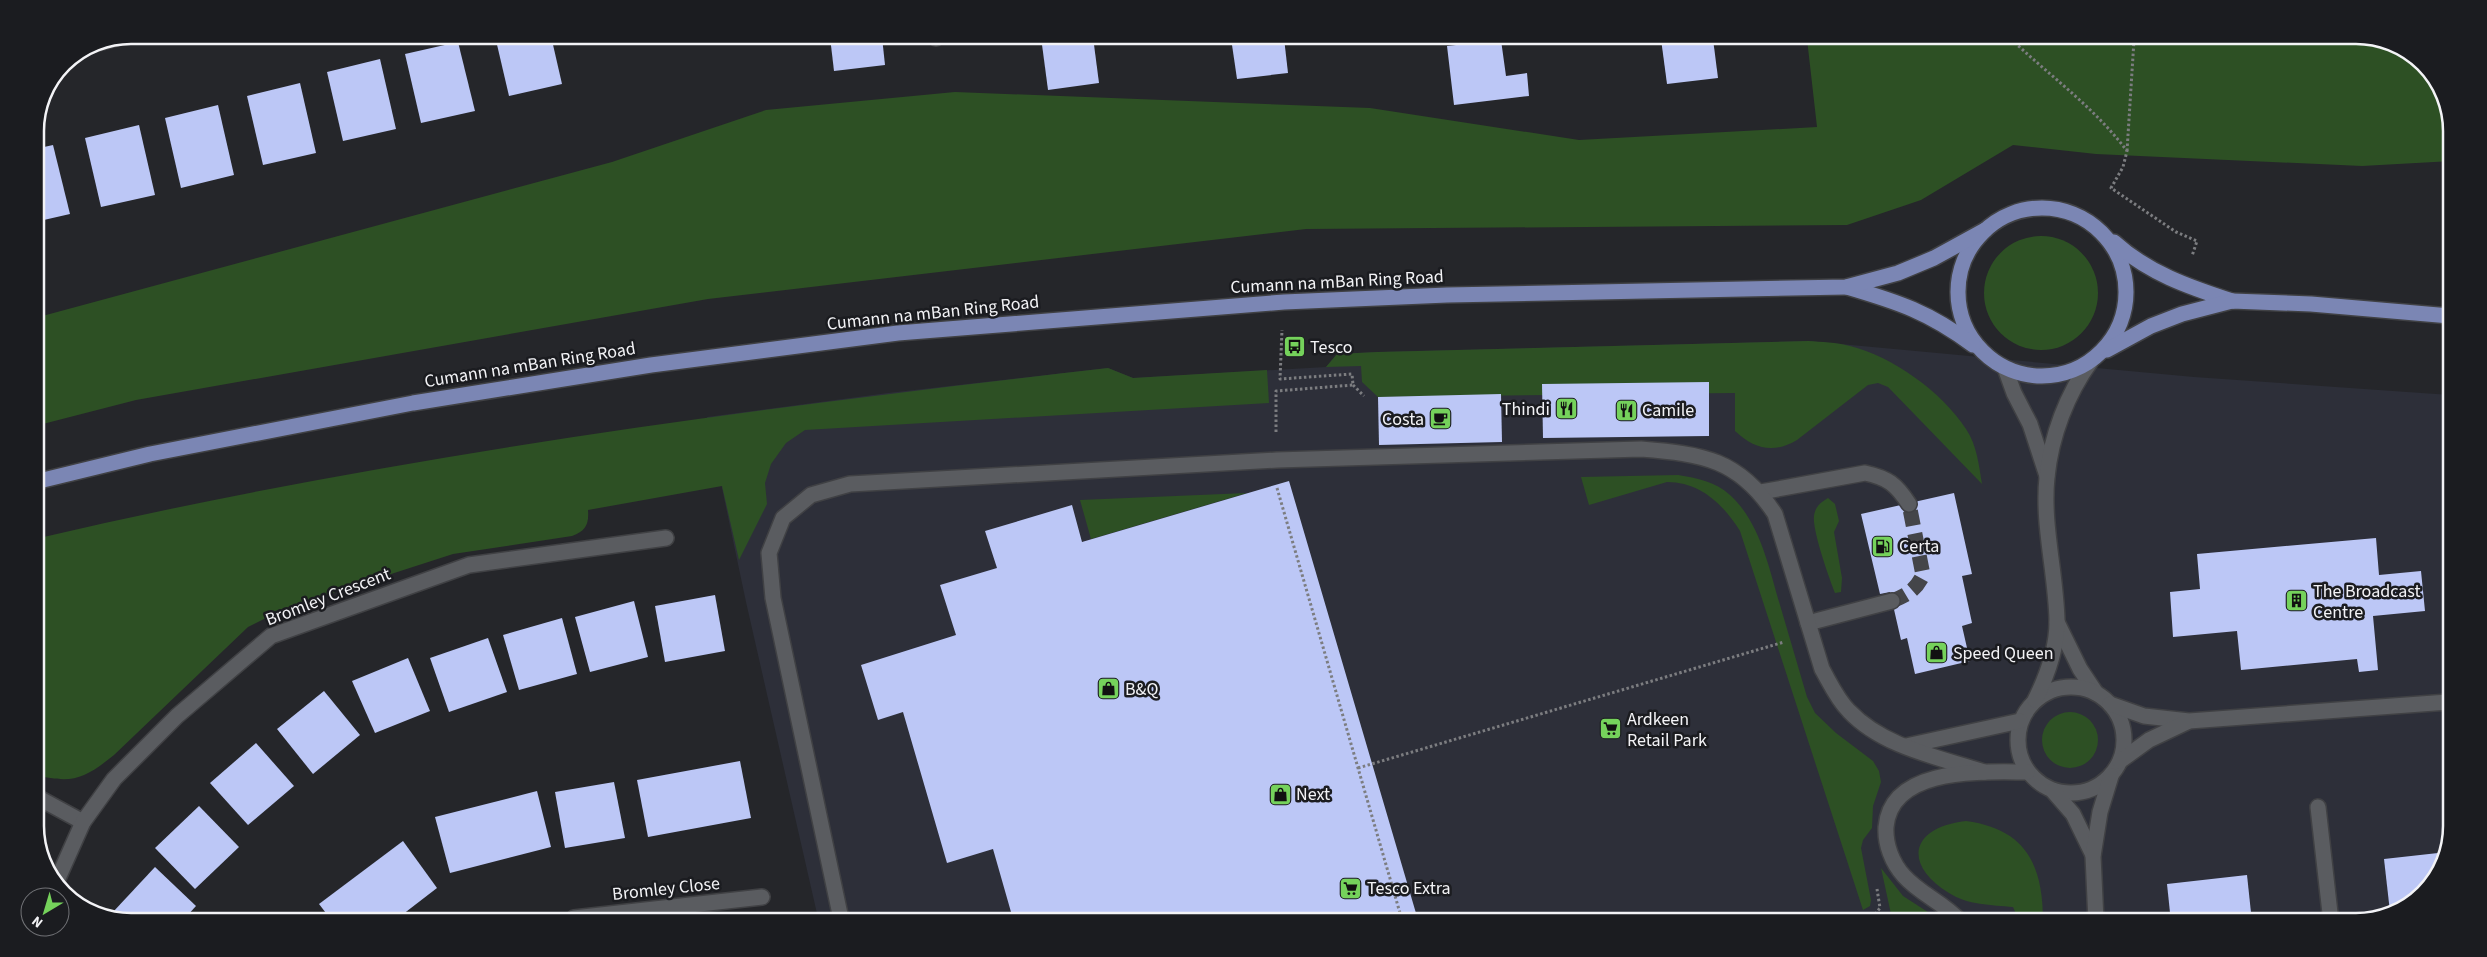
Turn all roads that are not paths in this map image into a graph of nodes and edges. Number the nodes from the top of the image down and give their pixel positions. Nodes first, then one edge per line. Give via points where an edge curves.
1 (2098, 228) junction
2 (1985, 230) junction
3 (1846, 286) junction
4 (2232, 301) junction
5 (2443, 315) edge
6 (1984, 353) junction
7 (2094, 359) junction
8 (2005, 368) junction
9 (2047, 477) junction
10 (44, 480) edge
11 (1761, 492) junction
12 (1909, 504) tunnel mouth
13 (666, 538) dead end
14 (1892, 601) tunnel mouth
15 (2057, 622) junction
16 (1809, 629) junction
17 (2096, 693) junction
18 (2034, 700) junction
19 (2443, 702) edge
20 (2110, 704) junction
21 (2020, 721) junction
22 (2189, 721) junction
23 (1904, 746) junction
24 (2120, 761) junction
25 (1984, 772) junction
26 (2027, 772) junction
27 (2110, 776) junction
28 (2053, 791) junction
29 (44, 801) edge
30 (2318, 807) dead end
31 (83, 822) junction
32 (2093, 856) junction
33 (59, 875) edge
34 (762, 897) dead end
35 (619, 913) edge
36 (840, 913) edge
37 (1950, 913) edge
38 (2096, 913) edge
39 (2330, 913) edge

1 - 2 main road via 2075,215 2050,208 2023,210
1 - 4 main road via 2148,268 2184,285
1 - 7 main road via 2114,247 2124,269 2127,292 2123,317 2113,339
2 - 3 main road, Cumann na mBan Ring Road via 1907,270
2 - 6 main road via 1965,258 1958,292 1965,326
3 - 6 main road, Cumann na mBan Ring Road via 1896,301 1935,318
3 - 10 main road, Cumann na mBan Ring Road via 1497,293 1284,302 898,333 651,365 413,403 150,454
4 - 5 main road
4 - 7 main road via 2151,326
6 - 8 main road
7 - 8 main road via 2071,372 2049,376 2026,375
7 - 9 street via 2071,394 2062,416
8 - 9 street via 2030,424
9 - 15 street
11 - 12 street via 1865,473 1881,477 1897,487
11 - 16 street via 1775,514
11 - 36 street via 1716,461 1680,452 1641,449 1277,460 850,484 811,495 783,518 769,553 773,598
13 - 31 street, Bromley Crescent via 469,565 271,636 159,734 114,779
14 - 16 street
15 - 17 street
15 - 18 street via 2050,664
16 - 23 street via 1822,669 1848,710 1863,724
17 - 18 street via 2083,688 2057,688
17 - 20 street
18 - 21 street
19 - 22 street
20 - 22 street via 2144,716
20 - 24 street via 2124,731
21 - 23 street
21 - 26 street via 2017,747
22 - 24 street via 2149,740
23 - 25 street
24 - 27 street
25 - 26 street
25 - 37 street via 1918,783 1902,794 1887,816 1886,836 1891,858 1903,876
26 - 28 street
27 - 28 street via 2084,792 2068,794
27 - 32 street
28 - 32 street via 2073,814
29 - 31 street
30 - 39 street
31 - 33 street, Bromley Crescent
32 - 38 street
34 - 35 street, Bromley Close

